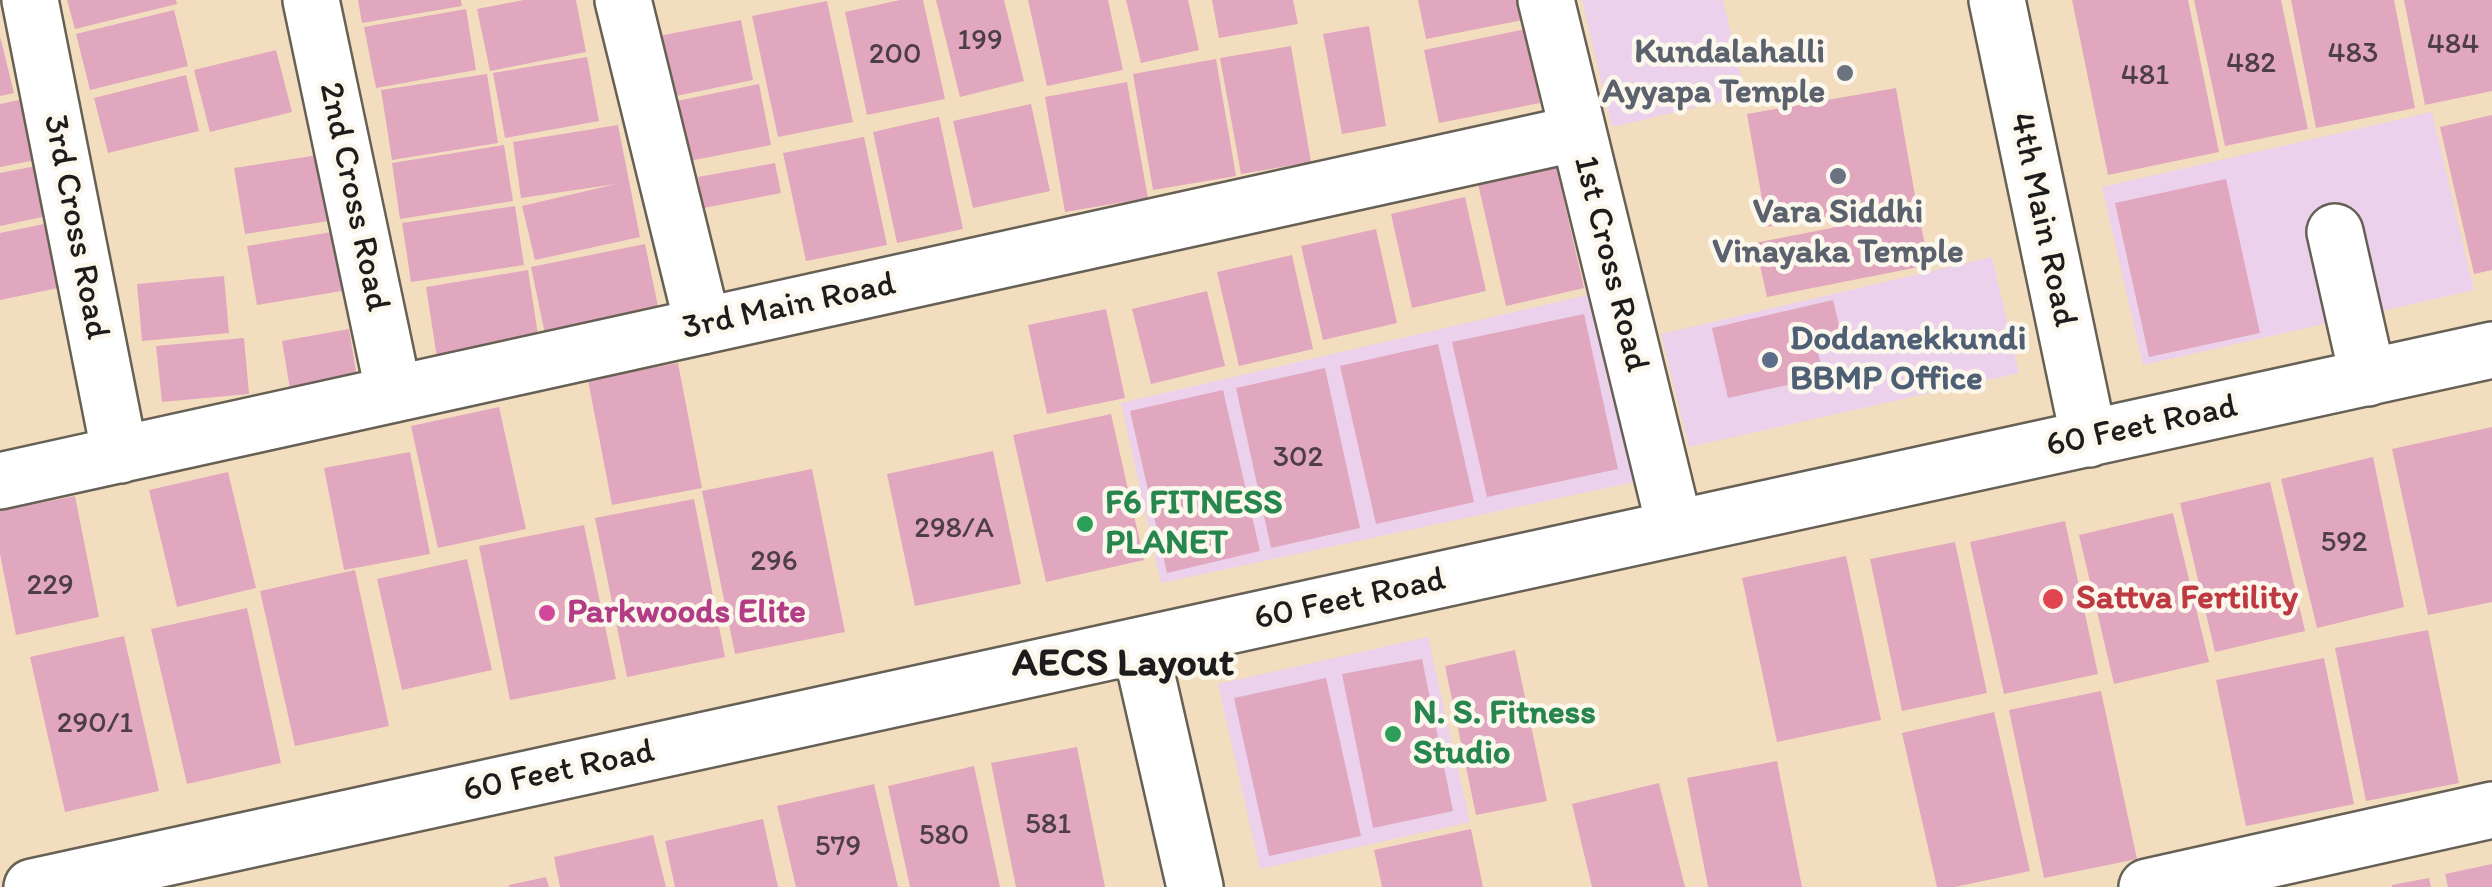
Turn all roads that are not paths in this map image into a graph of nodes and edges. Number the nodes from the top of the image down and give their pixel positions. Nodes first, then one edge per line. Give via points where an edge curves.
1 (30, 0) edge
2 (312, 0) edge
3 (623, 0) edge
4 (1546, 0) edge
5 (1997, 0) edge
6 (1578, 132) junction
7 (2335, 232) dead end
8 (703, 326) junction
9 (2492, 350) edge
10 (2368, 378) junction
11 (394, 394) junction
12 (2090, 439) junction
13 (120, 454) junction
14 (0, 481) edge
15 (1675, 528) junction
16 (1140, 646) junction
17 (2492, 810) edge
18 (32, 887) edge
19 (1195, 887) edge
20 (2147, 887) edge

1 - 13 street, 3rd Cross Road
2 - 11 street, 2nd Cross Road
3 - 8 street
4 - 6 street, 1st Cross Road
5 - 12 street, 4th Main Road
6 - 8 street, 3rd Main Road
6 - 15 street, 1st Cross Road
7 - 10 street
8 - 11 street, 3rd Main Road
9 - 10 street, 60 Feet Road
10 - 12 street, 60 Feet Road
11 - 13 street, 3rd Main Road
12 - 15 street, 60 Feet Road
13 - 14 street, 3rd Main Road
15 - 16 street, 60 Feet Road
16 - 18 street, 60 Feet Road
16 - 19 street
17 - 20 street

